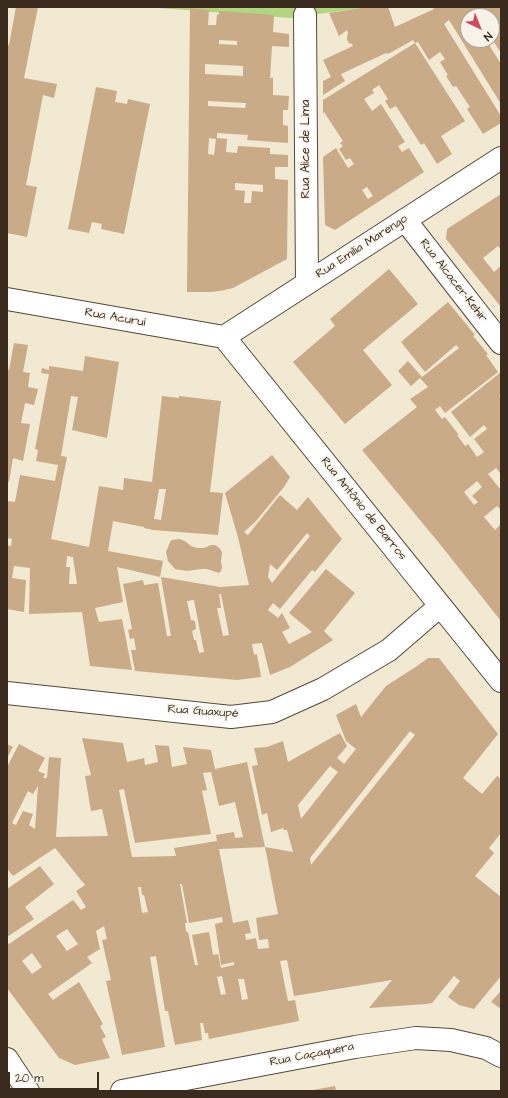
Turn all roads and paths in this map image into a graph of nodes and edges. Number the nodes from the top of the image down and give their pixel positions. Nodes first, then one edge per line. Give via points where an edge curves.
1 (305, 15) dead end
2 (501, 158) edge
3 (405, 220) junction
4 (307, 283) junction
5 (7, 299) edge
6 (224, 336) junction
7 (501, 342) edge
8 (440, 606) junction
9 (501, 681) edge
10 (7, 693) edge
11 (501, 1056) edge
12 (7, 1059) edge
13 (28, 1091) edge
14 (122, 1091) edge

1 - 4 street, Rua Alice de Lima
2 - 3 street, Rua Emília Marengo
3 - 4 street, Rua Emília Marengo
3 - 7 street, Rua Alcacer-Kehir
4 - 6 street, Rua Emília Marengo
5 - 6 street, Rua Acuruí
6 - 8 street, Rua Antônio de Barros
8 - 9 street, Rua Antônio de Barros
8 - 10 street, Rua Guaxupé via 389,650 323,689 272,712 231,717
11 - 14 street, Rua Caçaquera via 486,1048 451,1040 416,1038
12 - 13 street

